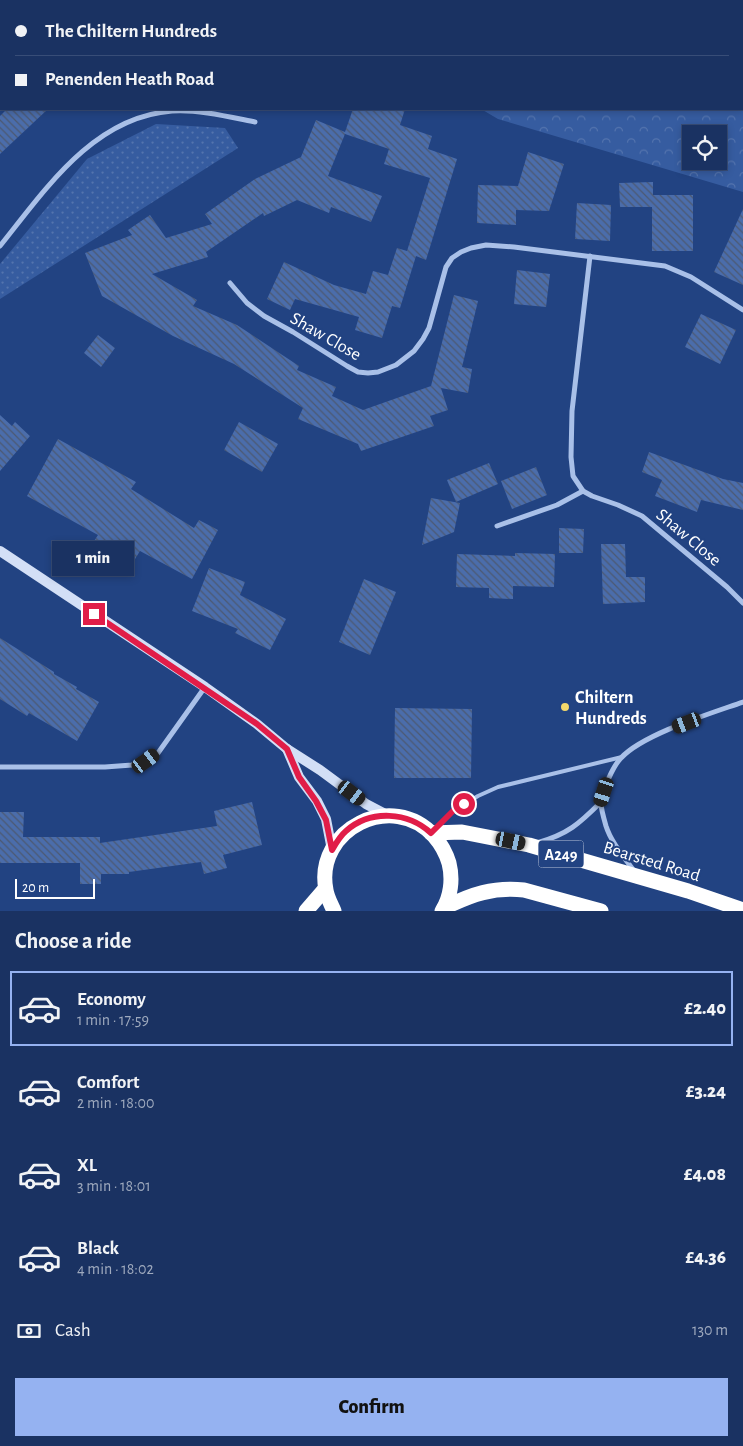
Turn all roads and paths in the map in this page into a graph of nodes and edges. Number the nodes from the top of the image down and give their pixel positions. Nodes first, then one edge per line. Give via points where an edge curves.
1 (255, 122) dead end
2 (0, 246) edge
3 (590, 256) junction
4 (230, 283) dead end
5 (743, 310) edge
6 (583, 491) junction
7 (497, 526) dead end
8 (0, 551) edge
9 (743, 603) edge
10 (205, 687) junction
11 (743, 702) edge
12 (287, 749) junction
13 (622, 757) junction
14 (0, 767) edge
15 (601, 802) junction
16 (388, 816) junction
17 (431, 833) junction
18 (529, 845) junction
19 (332, 850) junction
20 (637, 876) junction
21 (326, 888) junction
22 (443, 909) edge
23 (743, 910) edge
24 (306, 911) edge
25 (334, 911) edge
26 (601, 911) edge

1 - 2 street via 215,114 174,111 149,114 123,124 99,138 71,162 44,189
3 - 4 street, Shaw Close via 494,245 461,252 446,267 423,339 396,365 373,373 358,372 264,316 247,303
3 - 5 street, Shaw Close via 665,266 691,277
3 - 6 street via 571,444 573,476
6 - 7 street via 557,505
6 - 9 street, Shaw Close via 642,516
8 - 10 street
10 - 12 street
10 - 14 street via 158,753 146,761 105,767
11 - 13 street via 668,730
12 - 16 street
12 - 19 street via 299,777 326,820
13 - 15 street via 610,774
13 - 17 lane via 498,787 453,811
15 - 18 street via 579,824 556,837
15 - 20 street via 612,840
16 - 17 highway via 413,821
16 - 19 highway via 354,825
17 - 18 highway, Bearsted Road / A249 via 462,832
17 - 22 highway via 444,849 450,868 450,888
18 - 20 highway, Bearsted Road / A249
19 - 21 highway via 327,862
20 - 23 highway, Bearsted Road / A249
21 - 24 highway
21 - 25 highway
22 - 26 highway, A249 via 472,895 511,889

